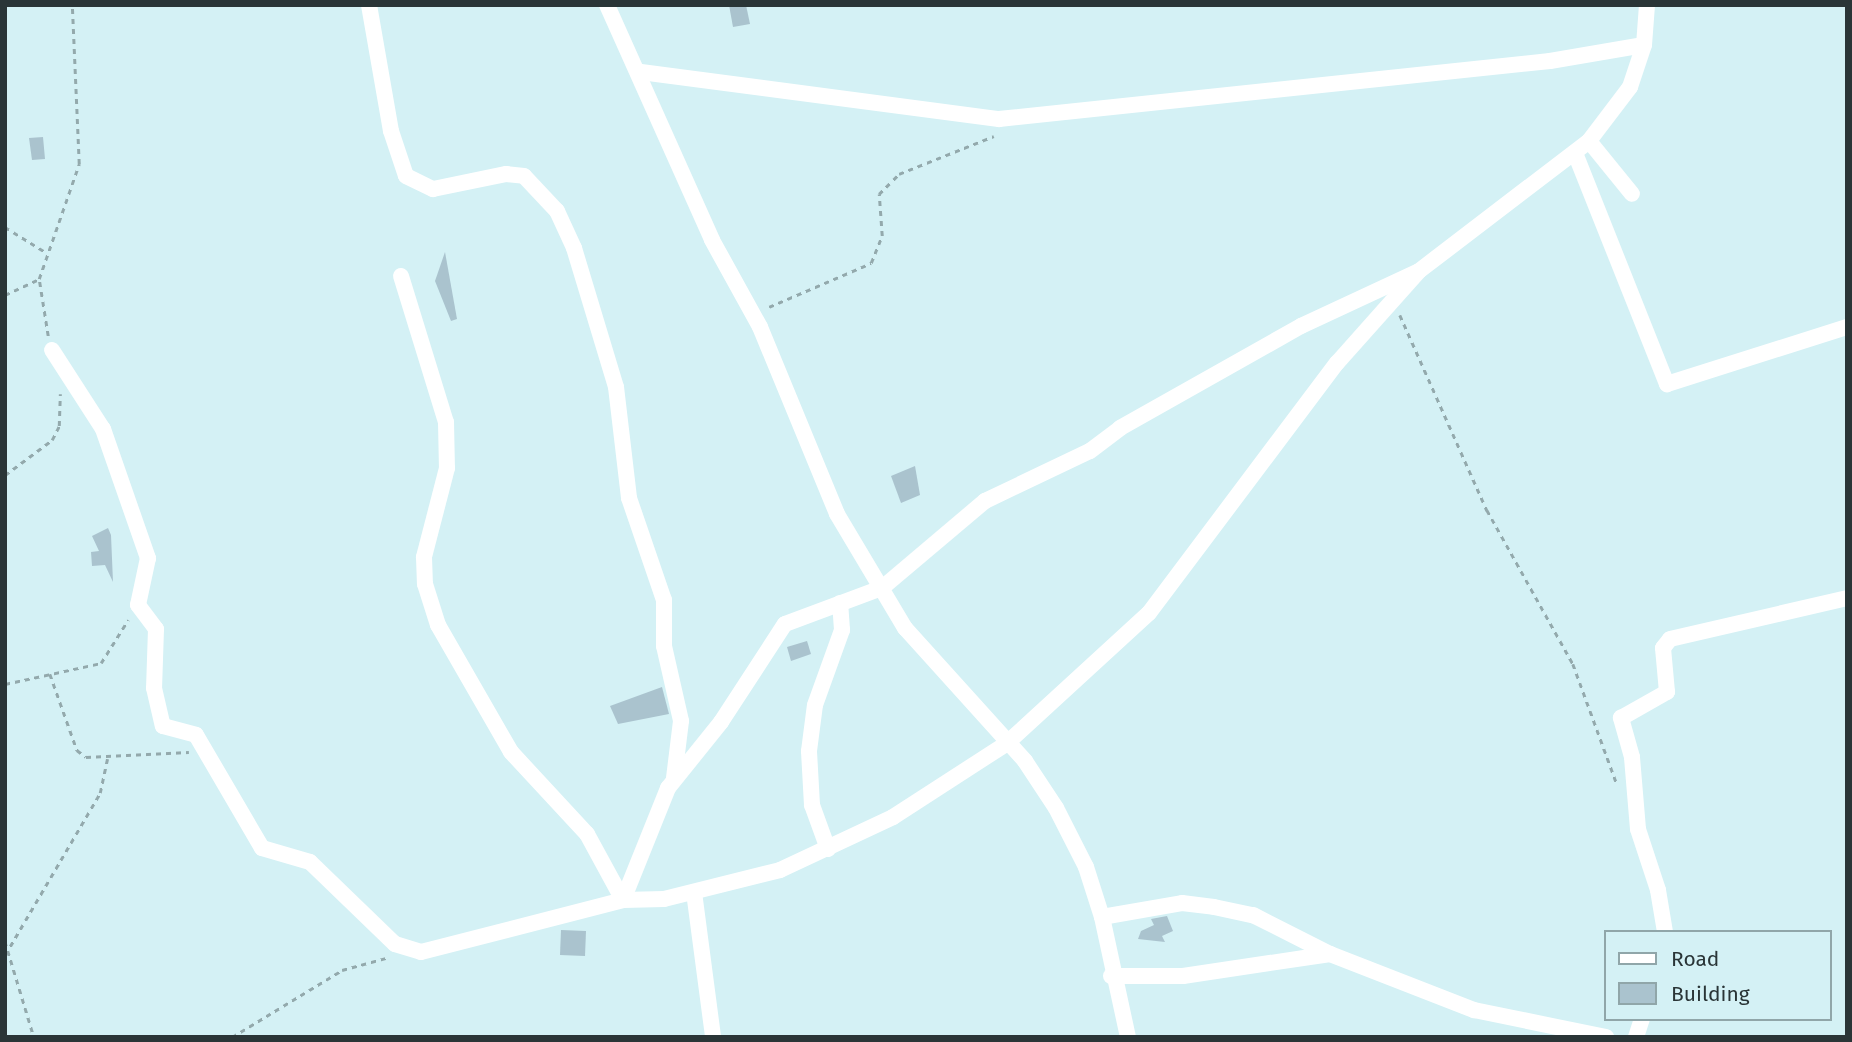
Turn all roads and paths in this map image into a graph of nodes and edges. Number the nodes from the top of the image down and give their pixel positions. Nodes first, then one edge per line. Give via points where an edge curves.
1 (72, 5) edge
2 (369, 5) edge
3 (607, 5) edge
4 (1647, 5) edge
5 (1644, 46) junction
6 (641, 72) junction
7 (997, 134) dead end
8 (1589, 141) junction
9 (1575, 153) junction
10 (1632, 194) dead end
11 (5, 227) edge
12 (47, 253) junction
13 (1419, 271) junction
14 (401, 276) dead end
15 (39, 279) junction
16 (5, 295) edge
17 (1394, 302) junction
18 (755, 317) junction
19 (1847, 327) edge
20 (52, 350) joint
21 (59, 389) dead end
22 (5, 475) edge
23 (882, 588) junction
24 (1847, 598) edge
25 (840, 603) junction
26 (138, 605) junction
27 (50, 674) junction
28 (5, 684) edge
29 (1006, 744) junction
30 (204, 751) junction
31 (107, 759) junction
32 (674, 780) junction
33 (1619, 790) dead end
34 (828, 849) junction
35 (694, 892) junction
36 (623, 900) junction
37 (1102, 918) junction
38 (1665, 930) edge
39 (5, 941) edge
40 (405, 950) junction
41 (9, 951) junction
42 (1330, 954) junction
43 (5, 955) edge
44 (1111, 976) junction
45 (34, 1037) edge
46 (232, 1037) edge
47 (713, 1037) edge
48 (1128, 1037) edge
49 (1606, 1037) edge

1 - 12 path via 79,164
2 - 32 street via 391,131 406,176 433,189 506,174 524,176 556,211 574,248 616,387 629,498 664,600 663,646 681,721
3 - 6 street
4 - 5 street
5 - 6 street via 1550,61 999,119
5 - 8 street via 1630,87
6 - 18 street via 702,217
7 - 18 path via 899,174 879,194 882,236 871,263 831,285 777,302
8 - 9 street
8 - 10 street
9 - 13 street
9 - 19 street via 1667,384
11 - 12 path
12 - 15 path
13 - 17 street
13 - 23 street via 1301,326 1120,428 1090,451 985,501
14 - 36 street via 446,422 447,468 424,557 425,584 438,625 511,752 587,834
15 - 16 path
15 - 20 path
17 - 29 street via 1337,363 1149,613
17 - 33 path via 1487,510 1573,664
18 - 23 street via 837,514
20 - 26 street via 103,429 138,526 149,568
21 - 22 path via 59,426 52,440
23 - 25 street
23 - 29 street via 914,638
24 - 38 street via 1670,639 1663,648 1667,692 1621,718 1632,757 1637,829 1658,890
25 - 32 street via 802,614 778,630 721,722
25 - 34 street via 842,630 815,705 809,751 812,805
26 - 27 path via 102,663
26 - 30 street via 156,629 154,688 163,726 172,732 192,731
27 - 28 path
27 - 31 path via 77,750 95,760
29 - 34 street via 893,817
29 - 37 street via 1056,808 1086,867
30 - 31 path
30 - 40 street via 262,848 310,862
31 - 41 path via 100,793
32 - 36 street
34 - 35 street via 754,878
35 - 36 street
35 - 47 street
36 - 40 street via 421,952
37 - 42 street via 1182,903 1214,907 1253,915
37 - 44 street
39 - 41 path
40 - 46 path via 342,970
41 - 43 path
41 - 45 path
42 - 44 street via 1183,976
42 - 49 street via 1474,1010
44 - 48 street

